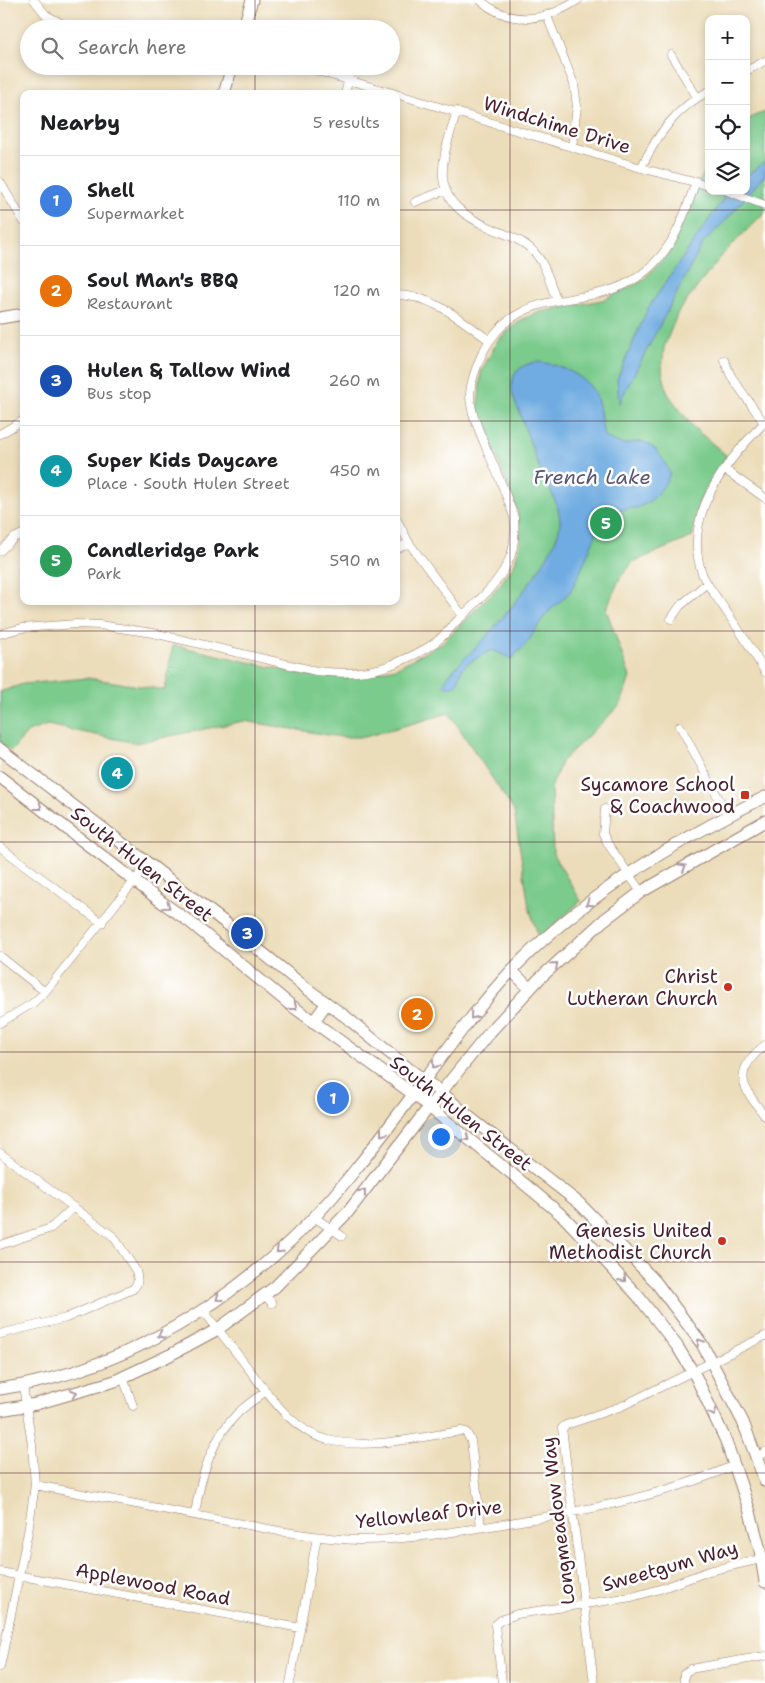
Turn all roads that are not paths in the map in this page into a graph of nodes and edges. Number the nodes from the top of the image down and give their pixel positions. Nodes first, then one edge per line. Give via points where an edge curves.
1 (34, 0) edge
2 (252, 0) edge
3 (480, 0) edge
4 (578, 0) edge
5 (547, 16) junction
6 (55, 20) edge
7 (246, 20) edge
8 (671, 55) dead end
9 (765, 61) edge
10 (750, 69) edge
11 (229, 75) edge
12 (332, 75) edge
13 (350, 75) edge
14 (349, 80) junction
15 (225, 90) edge
16 (347, 90) edge
17 (383, 90) edge
18 (705, 93) edge
19 (400, 95) edge
20 (697, 97) junction
21 (457, 111) junction
22 (572, 147) junction
23 (642, 168) junction
24 (0, 182) edge
25 (696, 182) junction
26 (705, 185) edge
27 (446, 190) junction
28 (738, 195) edge
29 (415, 202) dead end
30 (765, 205) edge
31 (20, 215) edge
32 (400, 295) edge
33 (557, 300) junction
34 (20, 315) edge
35 (0, 318) edge
36 (490, 340) junction
37 (724, 360) dead end
38 (20, 422) edge
39 (764, 423) edge
40 (0, 434) edge
41 (724, 469) junction
42 (765, 498) edge
43 (400, 526) edge
44 (20, 535) edge
45 (409, 543) junction
46 (400, 547) edge
47 (0, 551) edge
48 (707, 583) junction
49 (463, 616) junction
50 (671, 619) dead end
51 (0, 634) edge
52 (765, 672) edge
53 (680, 726) dead end
54 (2, 755) edge
55 (0, 777) edge
56 (765, 797) edge
57 (605, 809) dead end
58 (728, 816) junction
59 (765, 821) edge
60 (0, 846) edge
61 (148, 864) junction
62 (629, 875) junction
63 (135, 881) junction
64 (641, 892) junction
65 (102, 923) junction
66 (232, 928) junction
67 (216, 944) junction
68 (0, 956) edge
69 (512, 970) junction
70 (530, 989) junction
71 (45, 992) junction
72 (327, 1003) junction
73 (314, 1022) junction
74 (0, 1023) edge
75 (765, 1045) edge
76 (424, 1080) junction
77 (441, 1092) junction
78 (412, 1094) junction
79 (429, 1107) junction
80 (765, 1116) edge
81 (0, 1153) edge
82 (579, 1203) junction
83 (74, 1207) junction
84 (314, 1217) junction
85 (565, 1218) junction
86 (332, 1230) junction
87 (342, 1236) dead end
88 (0, 1245) edge
89 (203, 1310) junction
90 (218, 1329) junction
91 (0, 1334) edge
92 (765, 1336) edge
93 (712, 1363) junction
94 (693, 1371) junction
95 (123, 1377) junction
96 (23, 1386) junction
97 (0, 1389) edge
98 (266, 1392) junction
99 (27, 1406) junction
100 (133, 1406) dead end
101 (0, 1410) edge
102 (761, 1454) edge
103 (734, 1465) junction
104 (765, 1482) edge
105 (34, 1485) junction
106 (572, 1512) junction
107 (195, 1514) junction
108 (481, 1527) junction
109 (317, 1537) junction
110 (763, 1558) edge
111 (0, 1572) edge
112 (18, 1575) junction
113 (765, 1582) edge
114 (584, 1605) junction
115 (300, 1628) junction
116 (765, 1656) edge
117 (0, 1665) edge
118 (290, 1683) edge
119 (502, 1683) edge
120 (594, 1683) edge
121 (684, 1683) edge

1 - 6 street via 46,15
2 - 7 main road
3 - 5 street via 505,16
4 - 5 street
5 - 22 street via 574,84 577,106
8 - 20 street
9 - 10 street
11 - 15 main road
12 - 14 street, Windchime Drive
13 - 14 street
14 - 16 street
14 - 17 street, Windchime Drive
18 - 20 street
19 - 21 street, Windchime Drive
20 - 23 street via 660,134
21 - 22 street, Windchime Drive
21 - 27 street via 443,157 442,174
22 - 23 street, Windchime Drive
23 - 25 street, Windchime Drive
24 - 31 street
25 - 26 street, Windchime Drive
25 - 33 street via 683,222 653,265 623,286
27 - 29 street
27 - 33 street via 453,204 473,221 512,237 533,250
28 - 30 street
32 - 36 street via 429,301
33 - 36 street via 521,313
34 - 35 main road
36 - 49 street via 474,375 470,395 473,417 506,495 515,528 510,556 502,573
37 - 39 street via 731,376
38 - 40 street
39 - 41 street
41 - 42 street
41 - 48 street via 702,509 698,530 699,561
43 - 45 street
44 - 47 street
45 - 46 street
45 - 49 street
48 - 50 street via 680,606
48 - 52 street
49 - 51 street via 436,642 410,656 371,670 337,674 153,633 99,625 22,628
53 - 58 street
54 - 61 main road, South Hulen Street
55 -> 63 main road, South Hulen Street
56 - 58 main road
57 - 62 street via 603,834
58 - 62 main road via 678,842
64 -> 59 main road
60 - 65 street
61 - 63 street
61 - 66 main road, South Hulen Street
62 - 64 street
62 -> 69 main road via 582,908
63 - 65 street
63 -> 67 main road, South Hulen Street
70 -> 64 main road via 600,924
65 - 71 street
66 - 67 main road
66 - 72 main road, South Hulen Street
67 -> 73 main road, South Hulen Street
68 - 71 street
69 - 70 main road
69 -> 76 main road via 473,1014
70 - 77 main road
71 - 74 street
72 - 73 main road
72 - 76 main road, South Hulen Street
73 - 78 main road, South Hulen Street
75 - 80 street via 747,1064 743,1077 748,1095
76 - 77 main road, South Hulen Street
76 - 78 main road
77 - 79 main road
77 - 82 main road, South Hulen Street
78 - 79 main road, South Hulen Street
78 -> 84 main road
79 -> 85 main road, South Hulen Street
86 -> 79 main road
81 - 83 street
82 - 85 main road
93 -> 82 main road, South Hulen Street via 702,1344 655,1281
83 - 88 street via 51,1228
83 - 91 street via 114,1237 136,1271 138,1282 133,1290 66,1318
84 - 86 street
84 -> 89 main road via 257,1271
85 -> 94 main road, South Hulen Street via 638,1296
86 - 87 street
86 - 90 main road via 275,1287 268,1299
89 - 90 street
89 -> 96 main road via 168,1332 115,1357 67,1375
90 - 95 main road
90 - 98 street
92 - 93 street, Longmeadow Way
93 - 94 street, Longmeadow Way
93 - 102 main road, South Hulen Street
94 -> 103 main road, South Hulen Street
94 - 106 street, Longmeadow Way via 622,1406 562,1428
99 -> 95 main road
95 - 100 street
96 - 97 main road
96 - 99 street
98 - 107 street via 236,1414 217,1441 209,1458
98 - 108 street via 302,1428 327,1440 383,1443 466,1432 471,1440
99 - 101 main road
99 - 105 street
102 - 104 main road, South Hulen Street
103 - 106 street, Yellowleaf Drive via 652,1494
103 - 110 main road, South Hulen Street
105 - 107 street, Yellowleaf Drive
105 - 112 street
106 - 108 street, Yellowleaf Drive
106 - 114 street, Longmeadow Way
107 - 109 street, Yellowleaf Drive
108 - 109 street, Yellowleaf Drive via 385,1539
109 - 115 street
110 - 113 main road, South Hulen Street
110 - 114 street, Sweetgum Way via 709,1571 632,1597
111 - 112 street, Applewood Road
112 - 115 street, Applewood Road
112 - 117 street
114 - 119 street, Sweetgum Way via 517,1614 497,1623 496,1642
114 - 120 street, Longmeadow Way
115 - 118 street
116 - 121 street via 690,1669 684,1674

